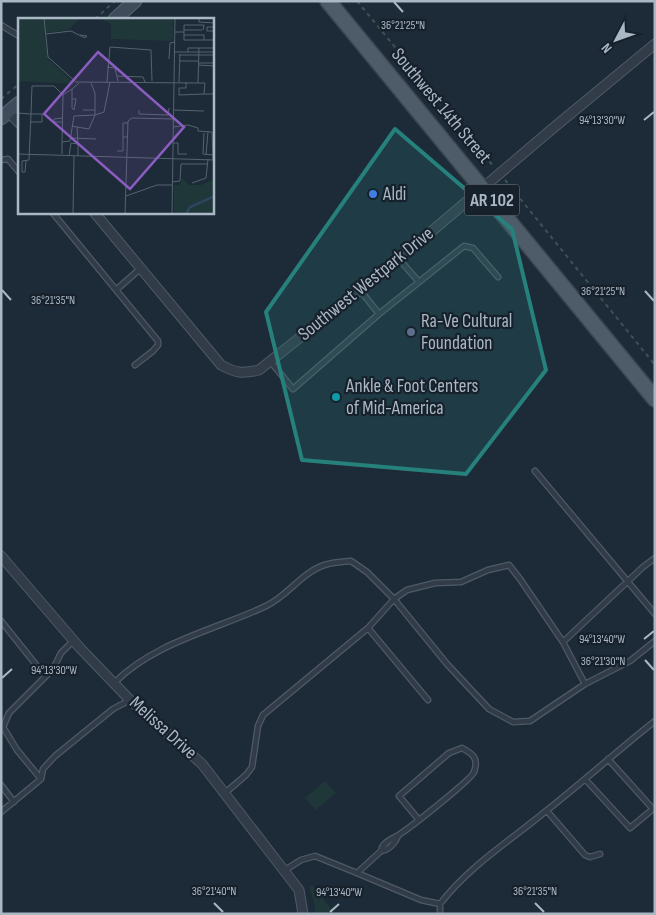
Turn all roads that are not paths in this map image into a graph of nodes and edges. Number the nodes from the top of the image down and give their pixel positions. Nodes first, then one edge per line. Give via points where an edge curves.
1 (135, 1) edge
2 (328, 1) edge
3 (119, 18) edge
4 (1, 25) edge
5 (18, 35) edge
6 (655, 44) edge
7 (10, 111) edge
8 (18, 122) edge
9 (1, 160) edge
10 (18, 171) edge
11 (483, 189) junction
12 (54, 214) edge
13 (96, 214) edge
14 (399, 259) junction
15 (141, 268) junction
16 (498, 277) dead end
17 (419, 282) junction
18 (116, 290) junction
19 (360, 290) junction
20 (379, 314) junction
21 (270, 361) junction
22 (135, 365) dead end
23 (655, 399) edge
24 (535, 471) dead end
25 (655, 558) edge
26 (3, 561) edge
27 (626, 582) junction
28 (394, 599) junction
29 (655, 614) edge
30 (1, 621) edge
31 (368, 628) junction
32 (73, 641) junction
33 (655, 641) edge
34 (562, 642) junction
35 (45, 676) junction
36 (114, 683) junction
37 (585, 684) junction
38 (130, 700) junction
39 (428, 700) dead end
40 (655, 721) edge
41 (2, 728) edge
42 (608, 759) junction
43 (41, 779) junction
44 (585, 779) junction
45 (1, 785) edge
46 (225, 793) junction
47 (14, 802) junction
48 (546, 811) junction
49 (1, 812) edge
50 (419, 820) junction
51 (600, 854) dead end
52 (284, 870) junction
53 (358, 873) junction
54 (440, 904) junction
55 (303, 914) edge
56 (440, 914) edge

1 - 3 main road
2 - 11 main road, Southwest 14th Street / AR 102
4 - 5 lane
6 - 11 street, Southwest Westpark Drive
7 - 8 street
9 - 10 lane via 8,159
11 - 14 street, Southwest Westpark Drive
11 - 23 main road, Southwest 14th Street / AR 102
12 - 18 lane
13 - 15 street, Southwest Westpark Drive
14 - 17 lane
14 - 19 street, Southwest Westpark Drive
15 - 18 lane
15 - 21 street, Southwest Westpark Drive via 221,364 245,374 259,370
16 - 17 lane via 473,248 464,246
17 - 20 lane
18 - 22 lane via 158,341 153,351
19 - 20 lane
19 - 21 street, Southwest Westpark Drive
20 - 21 lane via 293,389
24 - 27 lane
25 - 27 lane
26 - 32 street, Melissa Drive
27 - 29 lane
27 - 34 lane
28 - 31 lane
28 - 34 lane via 407,590 435,583 461,582 509,565
28 - 36 lane via 351,561 327,564 307,574 268,606 177,642 127,670
28 - 37 lane via 489,709 513,722 530,720
30 - 35 lane
31 - 39 lane
31 - 46 lane via 263,716 258,726 252,767
32 - 35 lane
32 - 36 street, Melissa Drive
33 - 37 lane via 630,661
34 - 37 lane
35 - 41 lane via 10,713
36 - 38 street, Melissa Drive
38 - 43 lane via 55,756 44,769
38 - 46 street, Melissa Drive via 202,764
40 - 42 lane
41 - 43 lane
42 - 44 lane
42 - 44 lane via 653,809 630,828
43 - 47 lane
44 - 48 lane
45 - 47 lane
46 - 52 street, Melissa Drive
47 - 49 lane
48 - 51 lane via 585,856
48 - 54 lane via 475,868
50 - 50 lane via 474,775 476,763 473,754 462,748 449,753 399,796
50 - 53 lane
52 - 53 lane via 315,856
52 - 55 street, Melissa Drive via 299,890
53 - 54 lane via 421,900
54 - 56 lane

